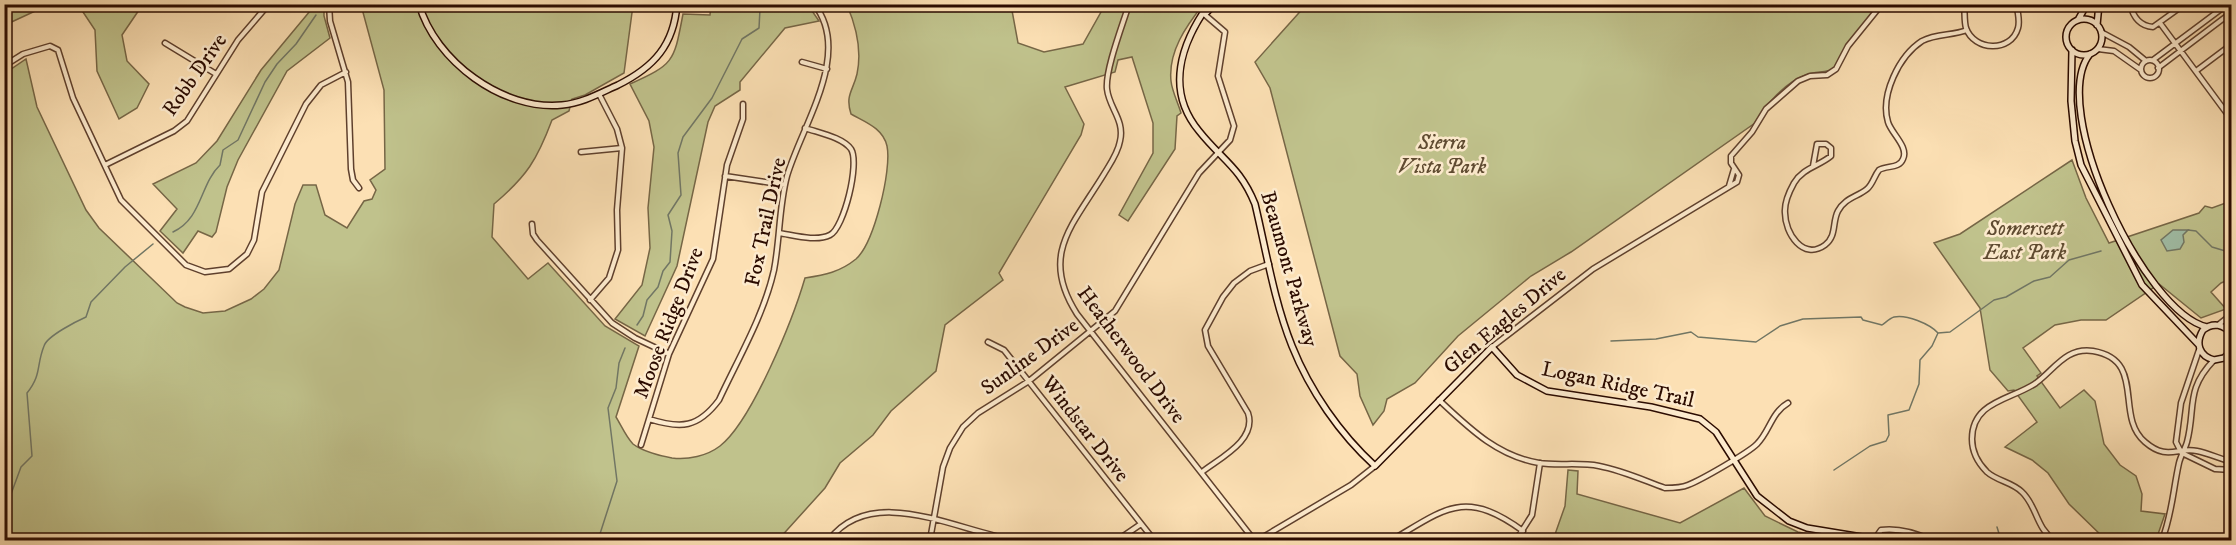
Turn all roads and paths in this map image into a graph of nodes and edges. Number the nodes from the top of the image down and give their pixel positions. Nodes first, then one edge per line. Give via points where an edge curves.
1 (269, 4) edge
2 (329, 4) edge
3 (418, 4) edge
4 (677, 4) edge
5 (814, 4) edge
6 (1129, 4) edge
7 (1209, 4) edge
8 (1215, 4) edge
9 (1882, 4) edge
10 (1964, 4) edge
11 (2016, 4) edge
12 (2087, 4) edge
13 (2099, 4) edge
14 (2130, 4) edge
15 (2184, 4) edge
16 (2228, 4) edge
17 (2232, 12) edge
18 (1204, 14) junction
19 (2078, 20) junction
20 (2160, 23) junction
21 (2097, 25) junction
22 (1967, 30) junction
23 (2102, 32) junction
24 (165, 43) dead end
25 (2175, 44) junction
26 (2232, 44) edge
27 (2098, 49) junction
28 (2072, 50) junction
29 (2180, 50) junction
30 (2091, 54) junction
31 (2146, 60) junction
32 (2152, 60) junction
33 (802, 62) dead end
34 (4, 66) edge
35 (2158, 68) junction
36 (827, 69) junction
37 (2141, 70) junction
38 (2196, 71) junction
39 (346, 72) junction
40 (216, 74) junction
41 (599, 94) junction
42 (743, 104) dead end
43 (2230, 114) edge
44 (805, 128) junction
45 (622, 147) junction
46 (581, 152) dead end
47 (1220, 153) junction
48 (105, 165) junction
49 (1813, 166) junction
50 (1734, 169) junction
51 (725, 176) junction
52 (785, 185) junction
53 (1729, 187) junction
54 (359, 188) dead end
55 (532, 224) dead end
56 (779, 233) junction
57 (1269, 264) junction
58 (590, 300) junction
59 (2232, 314) edge
60 (2218, 325) junction
61 (2207, 327) junction
62 (1092, 332) junction
63 (2232, 335) edge
64 (988, 342) dead end
65 (2199, 346) junction
66 (1492, 347) junction
67 (2232, 350) edge
68 (669, 354) junction
69 (2224, 358) junction
70 (2214, 360) junction
71 (2232, 361) edge
72 (1029, 381) junction
73 (1439, 400) junction
74 (1788, 403) dead end
75 (649, 419) junction
76 (641, 445) dead end
77 (2181, 453) junction
78 (1733, 459) junction
79 (2232, 462) edge
80 (1540, 463) junction
81 (1375, 466) junction
82 (2232, 470) edge
83 (1202, 472) junction
84 (934, 519) junction
85 (1142, 524) junction
86 (1523, 531) junction
87 (829, 540) edge
88 (930, 540) edge
89 (1016, 540) edge
90 (1110, 540) edge
91 (1154, 540) edge
92 (1256, 540) edge
93 (1392, 540) edge
94 (1516, 540) edge
95 (1876, 540) edge
96 (1931, 540) edge
97 (2054, 540) edge
98 (2162, 540) edge

1 - 40 street, Robb Drive
2 - 39 street via 330,21
3 - 41 street via 428,29 447,57 466,73 507,95 549,106 575,103
4 - 41 street via 672,34 658,58 635,76
5 - 36 street, Fox Trail Drive via 828,34
6 - 62 street, Heatherwood Drive via 1107,83 1109,99 1120,120 1121,141 1064,238 1058,265 1065,295
7 - 18 street, Beaumont Parkway
8 - 18 street, Beaumont Parkway
9 - 50 street via 1848,46 1836,69 1827,75 1802,79 1766,109 1752,132 1732,152
10 - 22 street
11 - 22 street via 2018,28 2007,43 1989,46 1974,39
12 - 19 street
13 - 21 street
14 - 20 street via 2143,25 2153,27
15 - 20 street
16 - 25 street
17 - 29 street
18 - 47 street, Sunline Drive via 1225,32 1218,76 1234,131
18 - 47 street, Beaumont Parkway via 1186,42 1179,84 1192,122
19 - 21 street
19 - 28 street via 2067,33
20 - 25 street
21 - 23 street
22 - 49 street via 1928,38 1908,55 1889,88 1886,106 1891,129 1904,150 1903,159 1898,165 1879,170 1868,188 1846,201 1836,217 1831,239 1819,248 1809,249 1794,241 1784,212 1796,180
23 - 27 street
23 - 31 street
24 - 40 street
25 - 29 street
25 - 32 street
26 - 38 street
27 - 30 street
27 - 37 street via 2114,51
28 - 30 street via 2081,55
28 - 65 street via 2071,101 2081,165 2142,285
29 - 35 street
29 - 38 street
30 - 61 street via 2083,69 2081,110 2094,171 2149,278 2175,308
31 - 32 street
31 - 37 street
32 - 35 street
33 - 36 street
34 - 48 street via 26,52 56,48 73,98
35 - 37 street via 2151,77
36 - 44 street, Fox Trail Drive
38 - 43 street
39 - 48 street via 321,85 306,104 265,184 253,244 239,263 217,272 197,270 186,264 124,205
39 - 54 street via 351,170
40 - 48 street, Robb Drive via 179,128
41 - 45 street
42 - 51 street, Moose Ridge Drive via 743,118
44 - 52 street, Fox Trail Drive
44 - 56 street via 846,145 853,153 854,168 841,223 835,232 819,238
45 - 46 street
45 - 58 street via 616,260 609,278
47 - 57 street, Beaumont Parkway via 1237,169 1255,204
47 - 62 street, Sunline Drive via 1199,173 1122,303
49 - 49 street via 1831,156 1826,144 1817,144
50 - 53 street
50 - 53 street via 1740,179
51 - 52 street
51 - 68 street, Moose Ridge Drive via 713,259
52 - 56 street, Fox Trail Drive
53 - 66 street, Glen Eagles Drive via 1593,269
55 - 58 street via 537,240
56 - 75 street, Fox Trail Drive via 767,292 719,400 696,422 680,426
57 - 81 street, Beaumont Parkway via 1301,365 1338,427
57 - 83 street via 1234,283 1206,324 1204,336 1208,346 1248,413 1250,424 1244,438
58 - 68 street via 612,323
59 - 60 street
60 - 61 street
60 - 63 street
61 - 65 street via 2200,334
62 - 72 street, Sunline Drive
62 - 83 street, Heatherwood Drive
64 - 72 street, Windstar Drive via 1004,350
65 - 70 street via 2205,356
65 - 77 street via 2181,403 2176,442
66 - 73 street, Glen Eagles Drive
66 - 78 street, Logan Ridge Trail via 1517,375 1547,391 1700,419 1716,432
67 - 69 street
68 - 75 street, Moose Ridge Drive
69 - 70 street
69 - 71 street
70 - 77 street via 2197,382 2187,443
72 - 84 street, Sunline Drive via 978,412 956,437 943,467
72 - 85 street, Windstar Drive
73 - 80 street via 1481,439
73 - 81 street, Glen Eagles Drive
74 - 78 street via 1774,415 1756,445
75 - 76 street, Moose Ridge Drive
77 - 79 street via 2194,450
77 - 82 street via 2215,469
77 - 97 street via 2155,449 2137,434 2129,415 2126,377 2118,364 2090,351 2070,354 2023,392 1988,406 1976,422 1972,441 1975,455 1994,477 2021,491 2042,529
77 - 98 street via 2172,512
78 - 80 street via 1689,485 1675,488 1601,466
78 - 95 street, Logan Ridge Trail via 1757,496 1789,521
80 - 86 street via 1535,506
81 - 92 street, Glen Eagles Drive via 1351,485
83 - 92 street, Heatherwood Drive
84 - 87 street via 894,512 872,513 846,524
84 - 88 street, Sunline Drive
84 - 89 street
85 - 90 street
85 - 91 street, Windstar Drive
86 - 93 street via 1502,516 1476,507 1458,506 1443,510
86 - 94 street
95 - 96 street via 1881,530 1887,529

